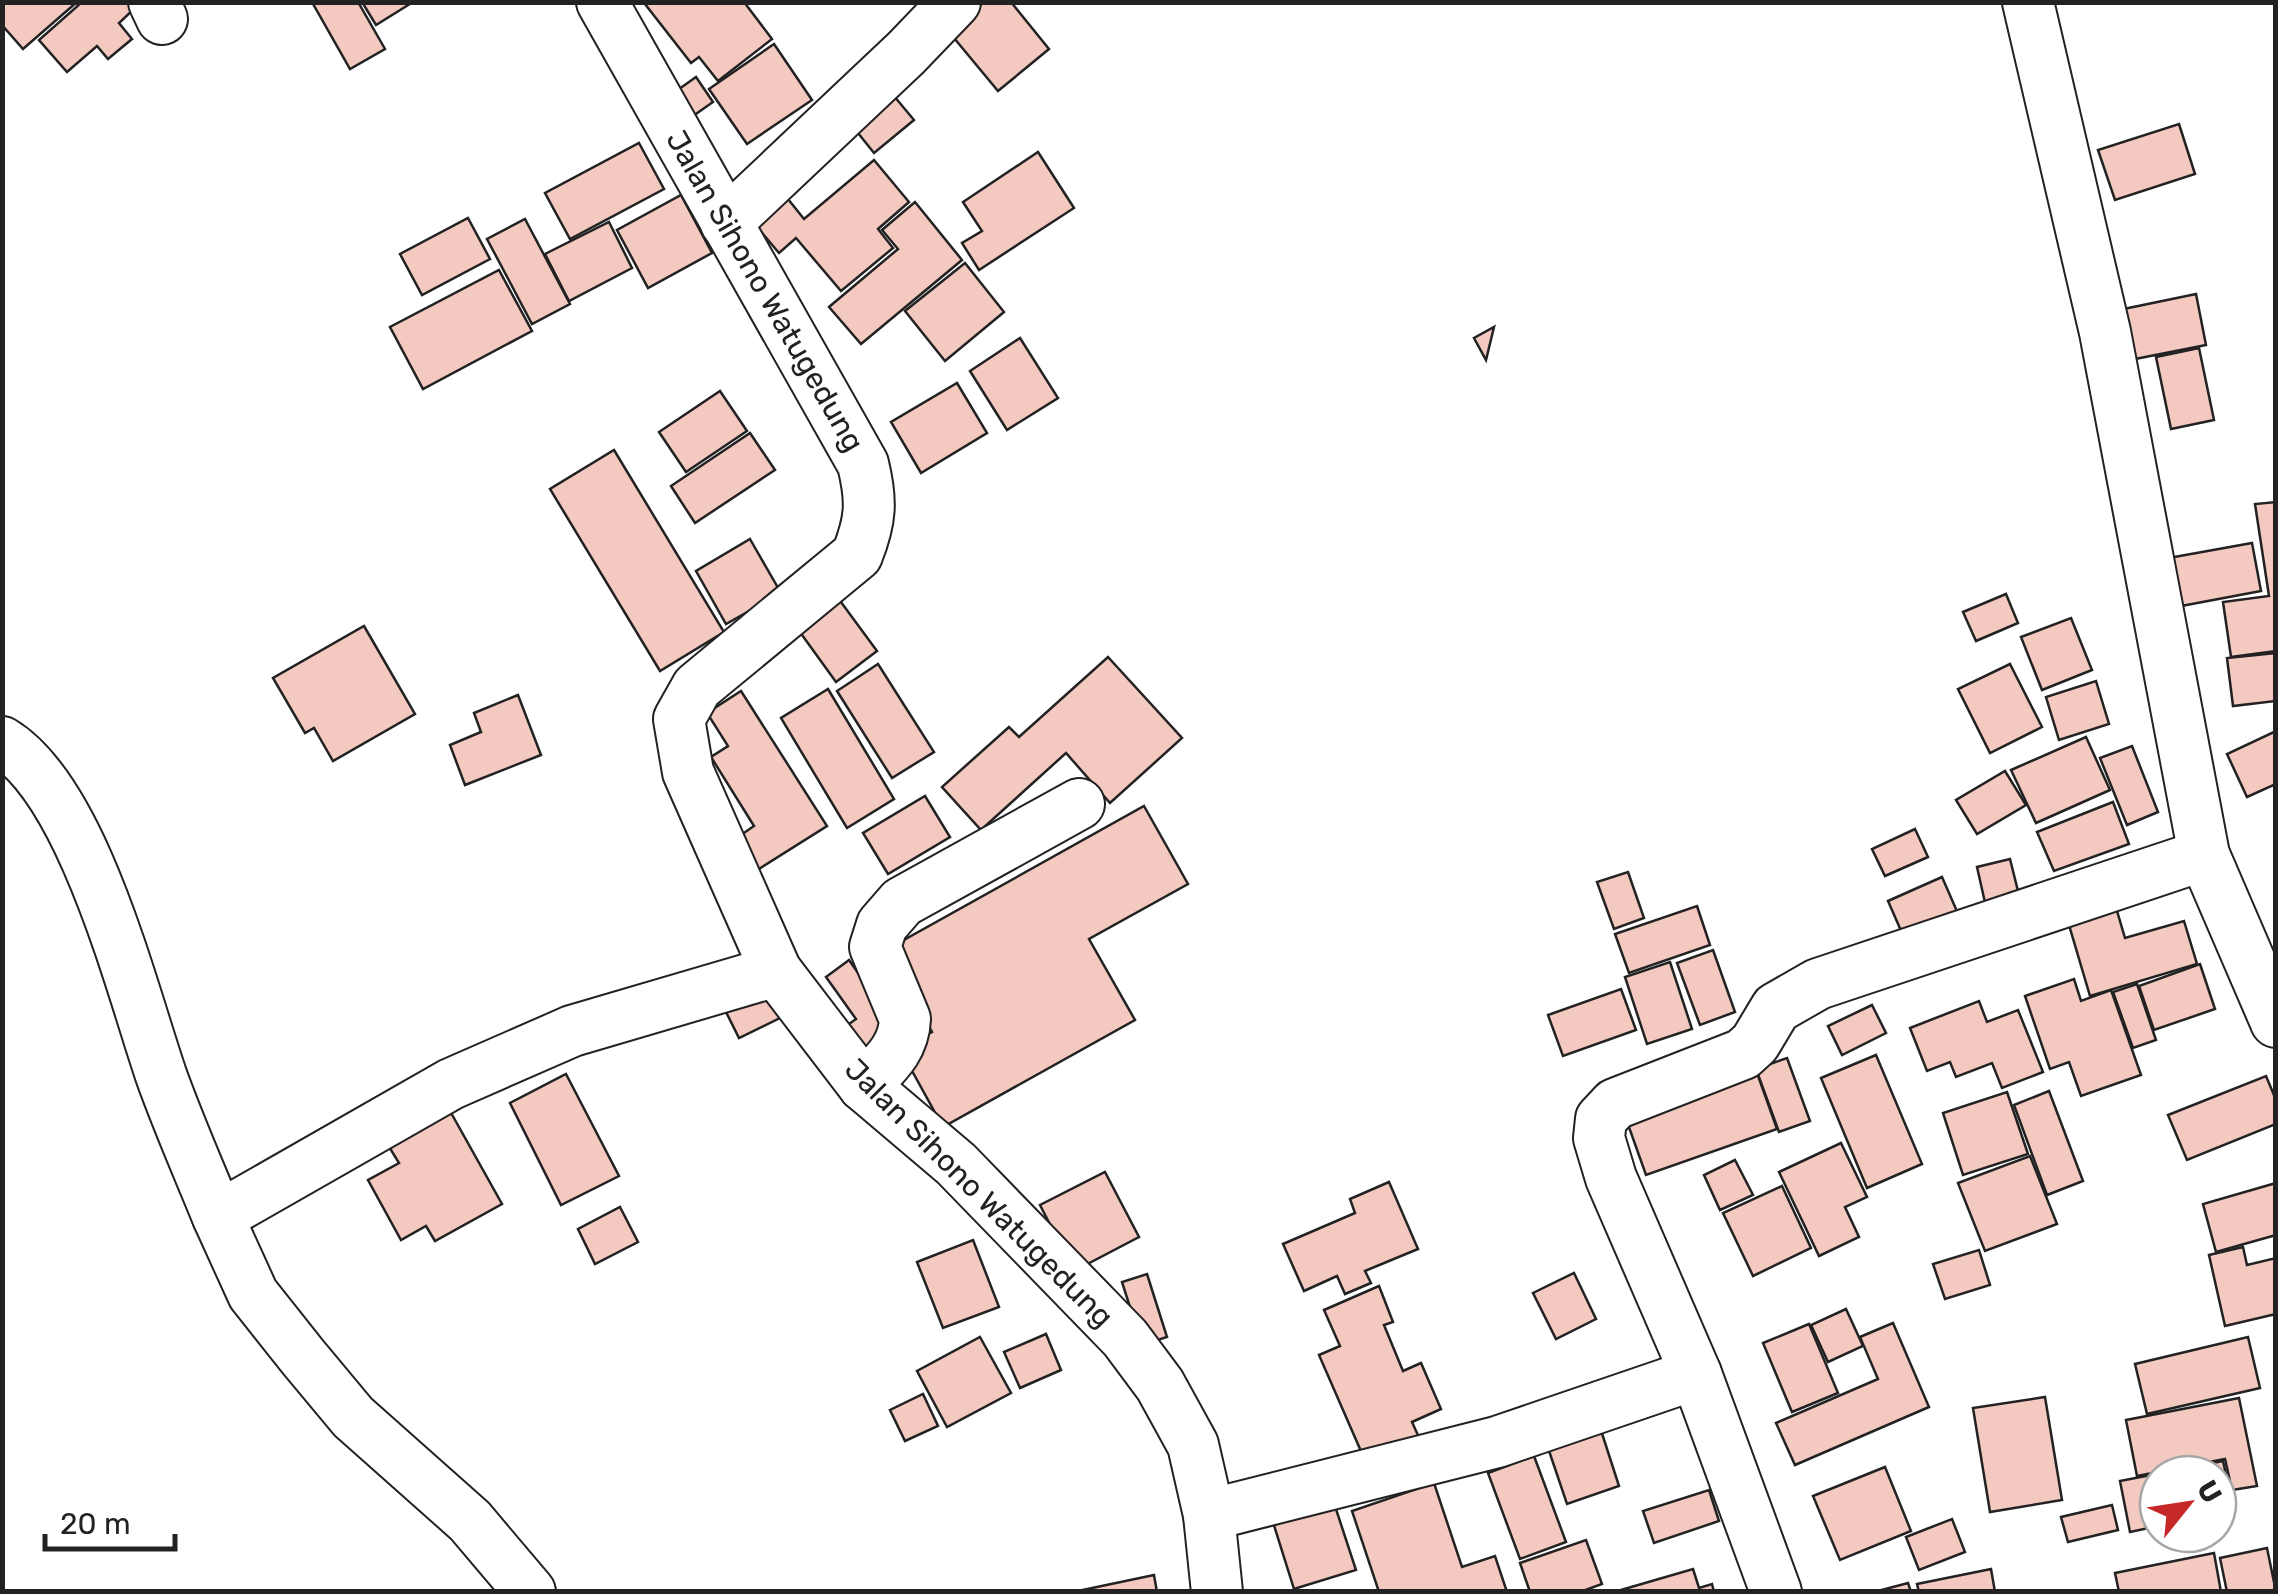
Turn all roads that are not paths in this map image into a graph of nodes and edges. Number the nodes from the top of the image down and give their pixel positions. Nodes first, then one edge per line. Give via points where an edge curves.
1 (602, 2) edge
2 (955, 2) edge
3 (2028, 2) edge
4 (726, 222) junction
5 (2, 742) edge
6 (1080, 804) dead end
7 (2204, 855) junction
8 (776, 971) junction
9 (2276, 1022) edge
10 (864, 1086) junction
11 (218, 1217) junction
12 (1696, 1374) junction
13 (1209, 1515) junction
14 (530, 1592) edge
15 (1217, 1592) edge
16 (1776, 1592) edge

1 - 4 street, Jalan Sihono Watugedung
2 - 4 street
3 - 7 street via 2105,332
4 - 8 street, Jalan Sihono Watugedung via 863,464 870,492 869,526 857,555 696,688 679,719 688,772
5 - 11 street via 56,798 111,919 162,1078
6 - 10 street via 902,902 882,925 876,947 905,1028 896,1052
7 - 9 street
7 - 12 street via 1818,984 1776,1008 1744,1054 1615,1104 1602,1119 1599,1138 1611,1178
8 - 10 street, Jalan Sihono Watugedung
8 - 11 street via 572,1031 450,1084
10 - 13 street, Jalan Sihono Watugedung via 956,1164 1126,1338 1193,1446
11 - 14 street via 253,1294 303,1357 353,1417 470,1521
12 - 13 street via 1498,1442
12 - 16 street
13 - 15 street, Jalan Sihono Watugedung

